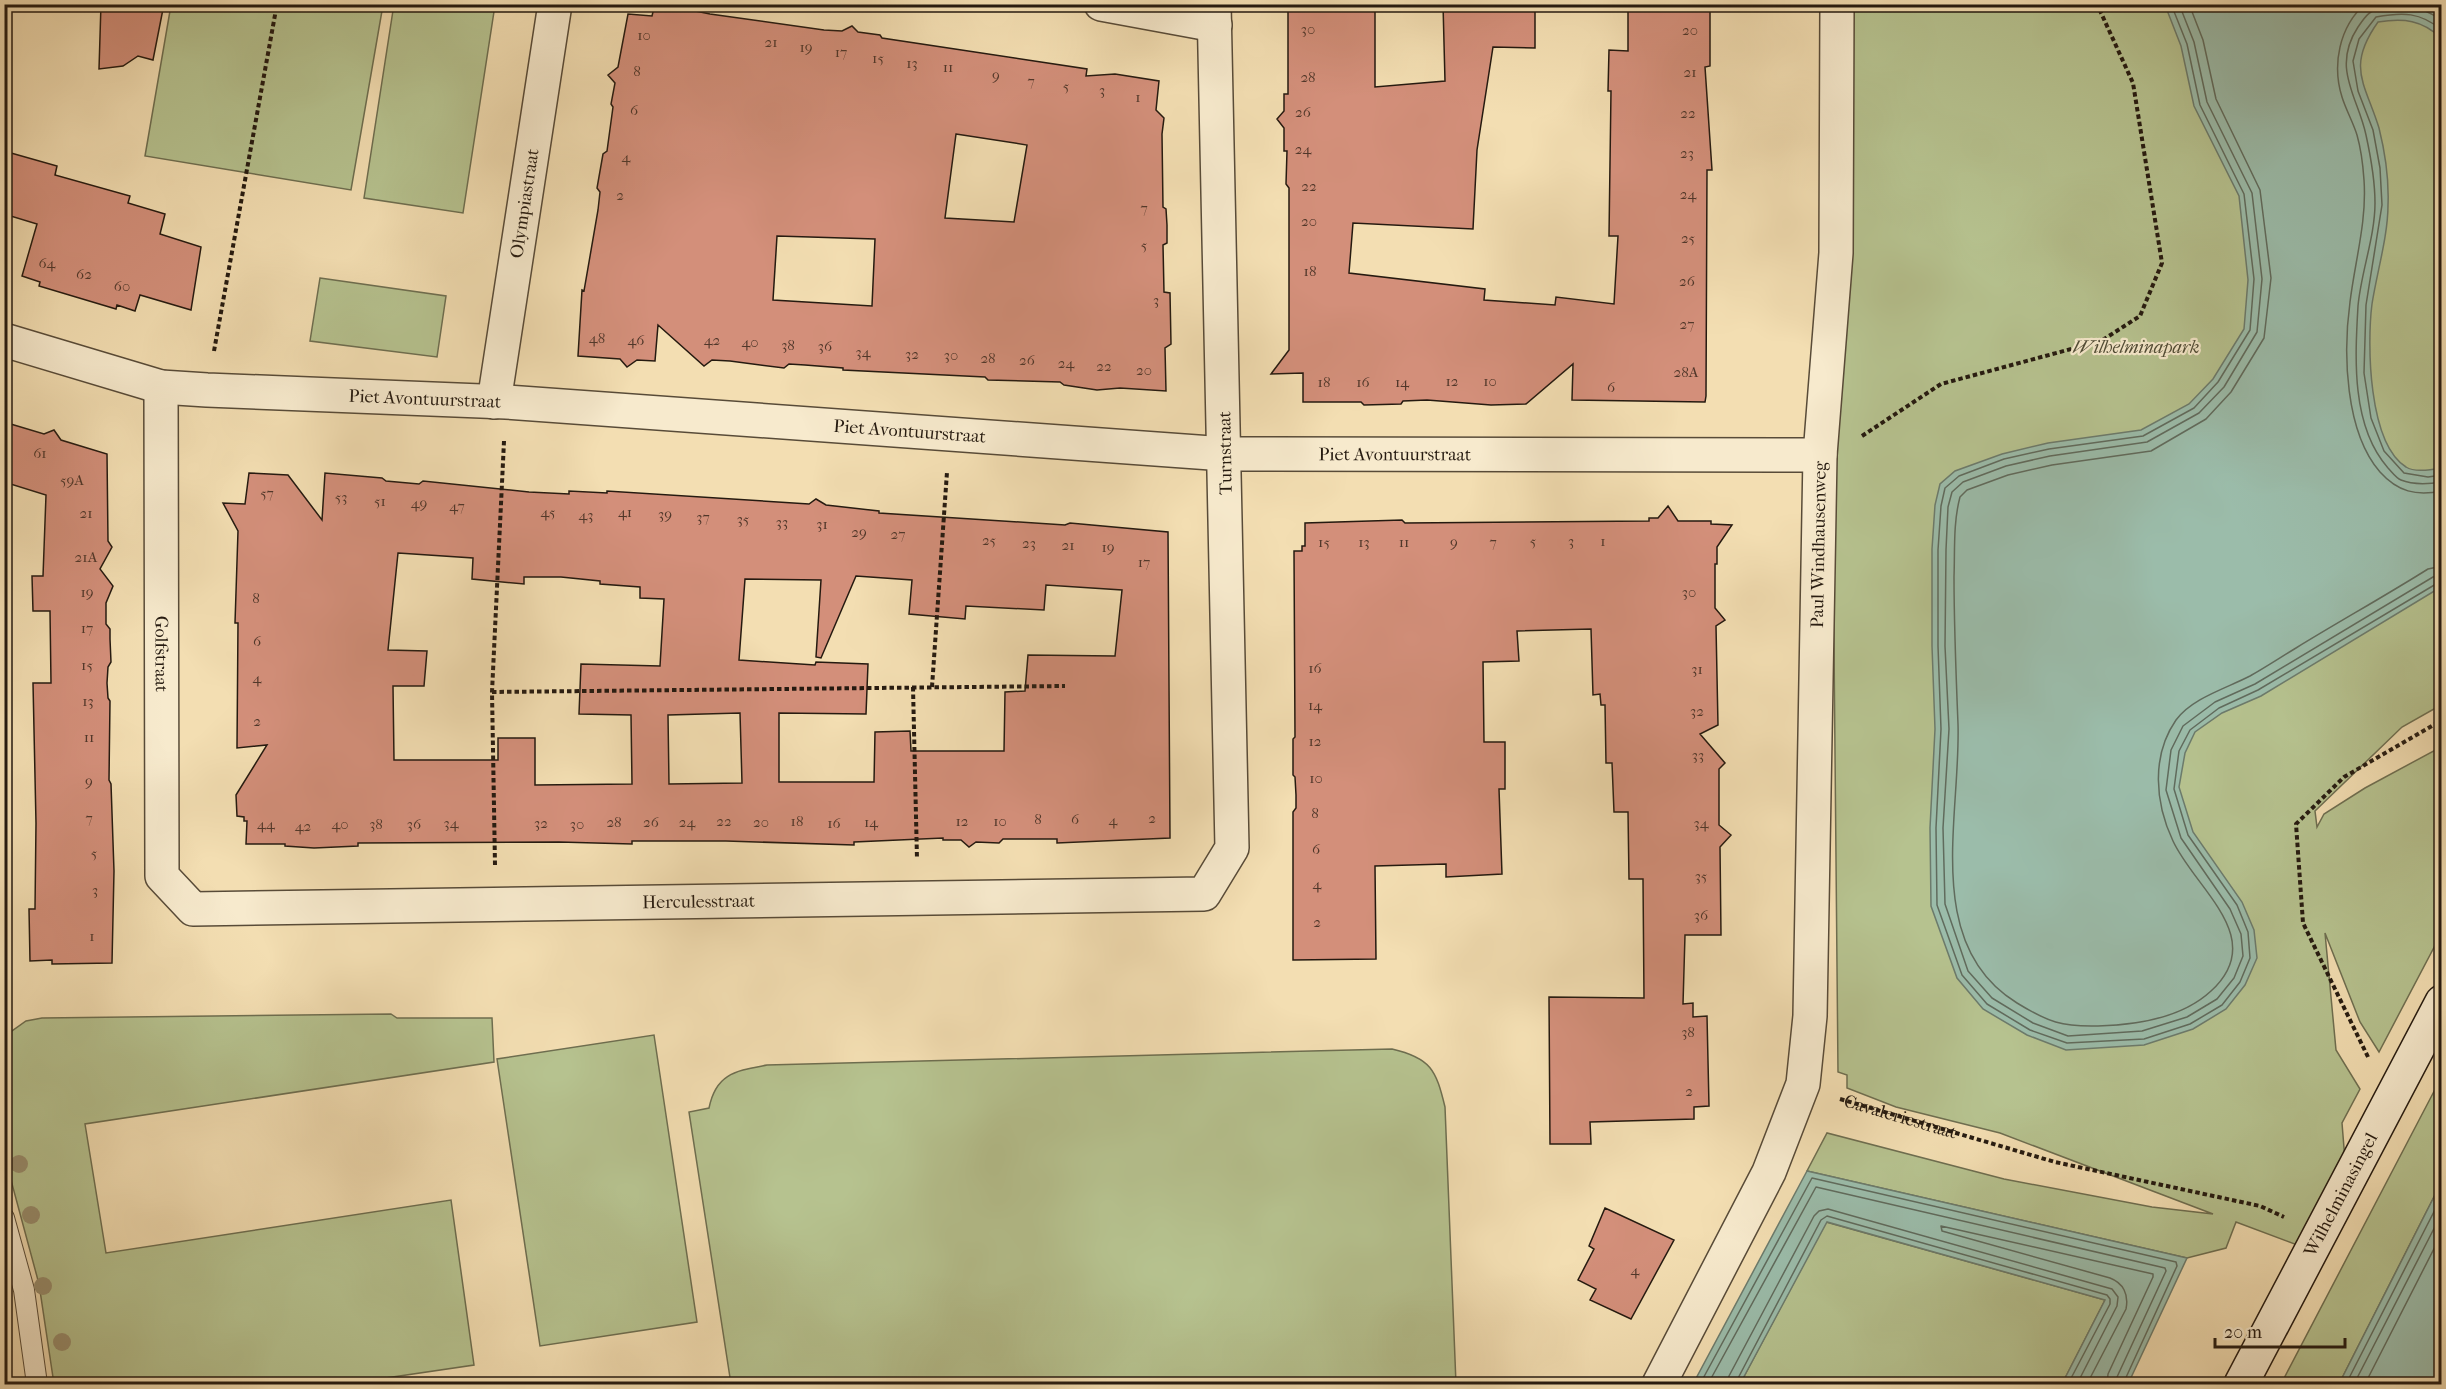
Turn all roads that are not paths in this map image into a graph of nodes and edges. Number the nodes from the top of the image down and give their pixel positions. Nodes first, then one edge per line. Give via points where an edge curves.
1 (555, 4) edge
2 (1101, 4) edge
3 (1837, 4) edge
4 (1214, 15) edge
5 (4, 340) edge
6 (161, 387) junction
7 (500, 402) junction
8 (1225, 454) junction
9 (1820, 455) junction
10 (1204, 894) joint
11 (193, 909) joint
12 (2442, 1002) edge
13 (4, 1218) edge
14 (37, 1384) edge
15 (1659, 1384) edge
16 (2241, 1384) edge

1 - 7 street, Olympiastraat
2 - 4 street
3 - 9 street, Paul Windhausenweg via 1836,253
4 - 8 street, Turnstraat
5 - 6 street, Piet Avontuurstraat
6 - 7 street, Piet Avontuurstraat
6 - 11 street, Golfstraat via 162,876
7 - 8 street, Piet Avontuurstraat
8 - 9 street, Piet Avontuurstraat
8 - 10 street, Turnstraat via 1232,848
9 - 15 street, Paul Windhausenweg via 1810,1016 1803,1084 1769,1172
10 - 11 street, Herculesstraat
12 - 16 street, Wilhelminasingel
13 - 14 lane via 24,1290

